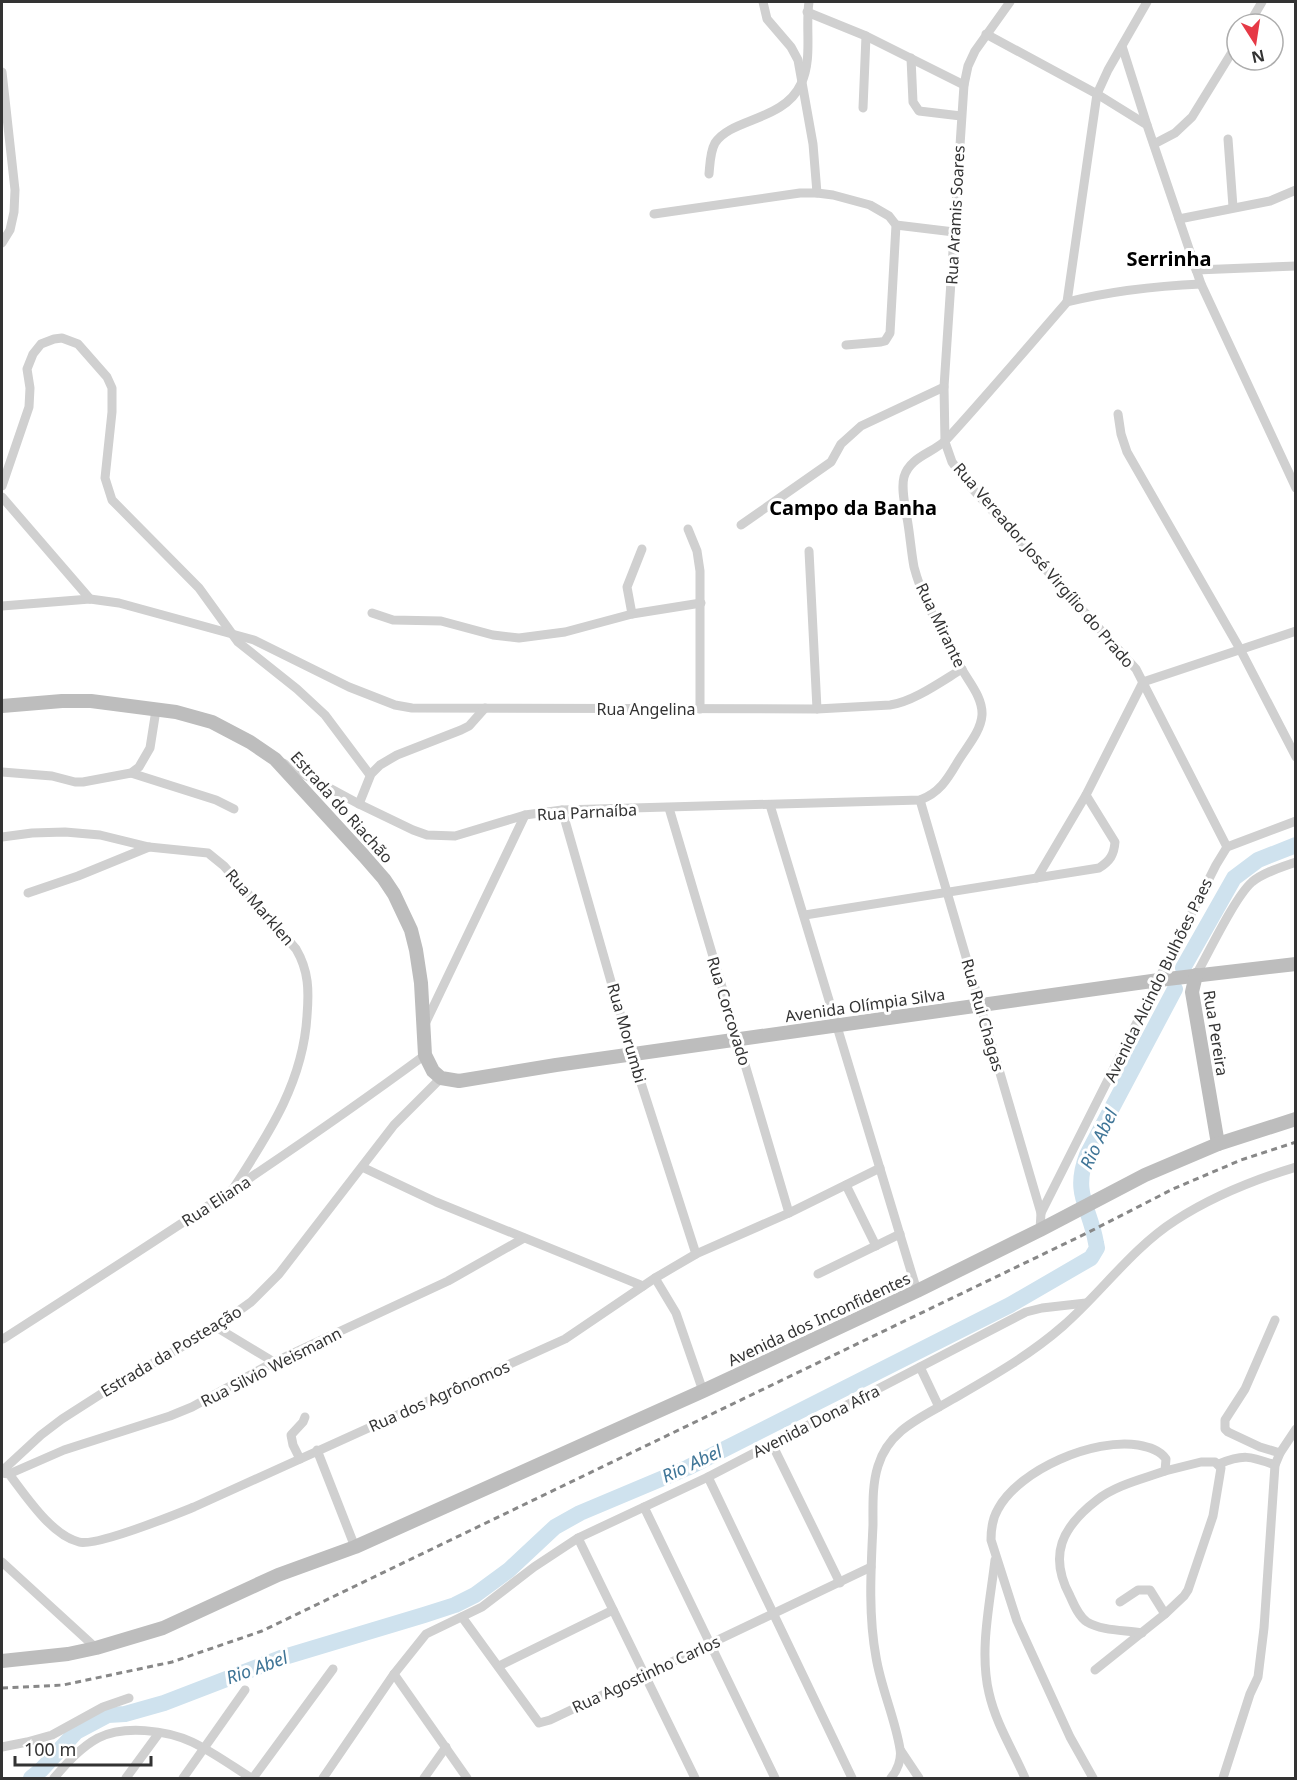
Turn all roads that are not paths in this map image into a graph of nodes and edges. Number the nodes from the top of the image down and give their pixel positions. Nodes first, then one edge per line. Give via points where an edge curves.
1 (763, 2) edge
2 (809, 2) edge
3 (1010, 2) edge
4 (1147, 2) edge
5 (807, 12) junction
6 (986, 34) junction
7 (866, 36) junction
8 (1122, 46) junction
9 (911, 58) junction
10 (1225, 63) edge
11 (2, 72) edge
12 (802, 83) junction
13 (964, 85) junction
14 (1097, 94) junction
15 (863, 108) dead end
16 (961, 116) junction
17 (1147, 125) junction
18 (1228, 139) dead end
19 (1154, 144) junction
20 (709, 174) dead end
21 (1296, 190) edge
22 (817, 193) junction
23 (1233, 207) junction
24 (654, 214) dead end
25 (1179, 219) junction
26 (896, 225) junction
27 (954, 232) junction
28 (2, 243) edge
29 (1296, 266) edge
30 (1196, 270) junction
31 (1201, 284) junction
32 (1067, 302) junction
33 (846, 345) dead end
34 (944, 387) junction
35 (1118, 414) dead end
36 (945, 442) junction
37 (2, 486) edge
38 (1296, 488) edge
39 (2, 496) edge
40 (741, 525) dead end
41 (687, 529) dead end
42 (642, 549) dead end
43 (808, 551) dead end
44 (90, 599) junction
45 (701, 603) junction
46 (2, 606) edge
47 (372, 614) dead end
48 (632, 614) junction
49 (1296, 631) edge
50 (229, 632) junction
51 (1240, 649) junction
52 (962, 669) junction
53 (1143, 682) junction
54 (2, 706) edge
55 (485, 708) junction
56 (700, 709) junction
57 (818, 709) junction
58 (156, 710) junction
59 (1296, 757) edge
60 (275, 759) junction
61 (2, 772) edge
62 (131, 773) junction
63 (370, 775) junction
64 (1086, 795) junction
65 (920, 800) junction
66 (359, 804) junction
67 (770, 805) junction
68 (669, 808) junction
69 (234, 809) dead end
70 (562, 810) junction
71 (525, 815) junction
72 (1296, 821) edge
73 (2, 837) edge
74 (149, 847) junction
75 (1227, 847) junction
76 (1296, 862) edge
77 (1037, 878) junction
78 (947, 892) junction
79 (28, 893) dead end
80 (805, 915) junction
81 (1296, 964) edge
82 (1192, 976) junction
83 (1163, 979) junction
84 (981, 1005) junction
85 (424, 1025) junction
86 (836, 1025) junction
87 (737, 1040) junction
88 (425, 1055) junction
89 (632, 1055) junction
90 (441, 1078) junction
91 (1296, 1119) edge
92 (1218, 1144) junction
93 (362, 1167) junction
94 (1296, 1167) edge
95 (880, 1168) junction
96 (846, 1185) junction
97 (231, 1192) junction
98 (789, 1213) junction
99 (1041, 1213) junction
100 (1040, 1230) junction
101 (900, 1234) junction
102 (524, 1238) junction
103 (876, 1246) junction
104 (696, 1254) junction
105 (818, 1274) dead end
106 (655, 1278) junction
107 (643, 1286) junction
108 (917, 1291) junction
109 (1086, 1303) junction
110 (1275, 1320) dead end
111 (216, 1327) junction
112 (3, 1339) dead end
113 (274, 1362) junction
114 (920, 1367) junction
115 (703, 1391) junction
116 (939, 1407) junction
117 (305, 1417) dead end
118 (1296, 1430) edge
119 (772, 1444) junction
120 (317, 1450) junction
121 (1280, 1453) junction
122 (300, 1459) junction
123 (1219, 1464) junction
124 (1275, 1465) junction
125 (1165, 1471) junction
126 (4, 1473) edge
127 (708, 1477) junction
128 (644, 1507) junction
129 (578, 1538) junction
130 (355, 1547) junction
131 (995, 1557) junction
132 (2, 1562) edge
133 (871, 1567) junction
134 (840, 1583) junction
135 (1120, 1602) dead end
136 (613, 1610) junction
137 (775, 1614) junction
138 (1165, 1614) junction
139 (462, 1617) junction
140 (1142, 1633) junction
141 (709, 1645) junction
142 (96, 1648) junction
143 (2, 1661) edge
144 (499, 1666) junction
145 (333, 1669) dead end
146 (1095, 1670) dead end
147 (394, 1674) junction
148 (645, 1675) junction
149 (245, 1690) dead end
150 (129, 1698) dead end
151 (159, 1733) junction
152 (2, 1747) edge
153 (447, 1747) junction
154 (204, 1748) junction
155 (901, 1751) junction
156 (54, 1779) edge
157 (126, 1779) edge
158 (183, 1779) edge
159 (252, 1779) edge
160 (323, 1779) edge
161 (424, 1779) edge
162 (467, 1779) edge
163 (695, 1779) edge
164 (775, 1779) edge
165 (852, 1779) edge
166 (891, 1779) edge
167 (919, 1779) edge
168 (1025, 1779) edge
169 (1093, 1779) edge
170 (1223, 1779) edge

1 - 12 street via 767,19 795,53
2 - 5 street
3 - 6 street, Rua Aramis Soares
4 - 8 street
5 - 7 street
5 - 12 street
6 - 13 street, Rua Aramis Soares via 968,66
6 - 14 street
7 - 9 street
7 - 15 street
8 - 14 street
8 - 17 street
9 - 13 street
9 - 16 street via 917,109
10 - 19 street via 1192,117 1175,133
11 - 28 street via 15,190 10,230
12 - 20 street via 780,108 728,131 717,140
12 - 22 street
13 - 16 street, Rua Aramis Soares
14 - 17 street
14 - 32 street
16 - 27 street, Rua Aramis Soares
17 - 19 street
18 - 23 street
19 - 25 street
21 - 23 street via 1270,201
22 - 24 street
22 - 26 street via 870,205
23 - 25 street
25 - 30 street
26 - 27 street
26 - 33 street via 890,333 885,341
27 - 34 street, Rua Aramis Soares
29 - 30 street
30 - 31 street
31 - 32 street via 1130,290
31 - 38 street
32 - 36 street, Rua Mirante
34 - 36 street, Rua Aramis Soares
34 - 40 street via 861,426 841,444 831,462
35 - 51 street via 1127,452
36 - 52 street, Rua Mirante via 910,466 903,489 914,567
36 - 53 street, Rua Vereador José Virgílio do Prado via 952,462 969,485 1127,659
37 - 50 street via 30,407 27,369 36,348 47,340 62,338 78,344 107,376 112,388 105,478 110,497 199,588
39 - 44 street
41 - 45 street via 699,560
42 - 48 street via 627,587
43 - 57 street
44 - 46 street, Rua Angelina
44 - 50 street, Rua Angelina
45 - 48 street
45 - 56 street
47 - 48 street via 393,620 441,621 512,638 565,632
49 - 51 street
50 - 55 street, Rua Angelina via 254,640 358,691 404,707
50 - 63 street via 325,715
51 - 53 street
51 - 59 street
52 - 57 street, Rua Angelina via 897,705
52 - 65 street, Rua Mirante via 980,699 979,727 942,786
53 - 64 street
53 - 75 street, Rua Vereador José Virgílio do Prado
54 - 58 main road, Estrada do Riachão via 91,701
55 - 56 street, Rua Angelina
55 - 63 street via 469,726 386,760
56 - 57 street, Rua Angelina
58 - 60 main road, Estrada do Riachão via 212,722
58 - 62 street via 150,748
60 - 66 street, Rua Parnaíba
60 - 85 main road, Estrada do Riachão via 371,863 394,894 416,950
61 - 62 street via 83,783
62 - 69 street
63 - 66 street
64 - 77 street
64 - 77 street via 1111,834 1112,856 1099,868
65 - 67 street, Rua Parnaíba
65 - 78 street, Rua Rui Chagas
66 - 71 street, Rua Parnaíba via 412,830 441,836 468,833
67 - 68 street, Rua Parnaíba
67 - 80 street
68 - 70 street, Rua Parnaíba
68 - 87 street, Rua Corcovado
70 - 71 street, Rua Parnaíba
70 - 89 street, Rua Morumbi
71 - 85 street
72 - 75 street
73 - 74 street, Rua Marklen via 65,832 100,835
74 - 79 street
74 - 97 street, Rua Marklen via 203,852 219,860 287,936 306,971 307,1026 296,1078 277,1119
75 - 83 street, Avenida Alcindo Bulhões Paes via 1208,879
76 - 82 street, Rua Pereira via 1252,882
77 - 78 street
78 - 80 street
78 - 84 street, Rua Rui Chagas
80 - 86 street
81 - 82 main road, Avenida Olímpia Silva
82 - 83 main road, Avenida Olímpia Silva
82 - 92 main road, Rua Pereira
83 - 84 main road, Avenida Olímpia Silva
83 - 99 street, Avenida Alcindo Bulhões Paes
84 - 86 main road, Avenida Olímpia Silva
84 - 99 street, Rua Rui Chagas
85 - 88 main road, Estrada do Riachão
86 - 87 main road, Avenida Olímpia Silva
86 - 95 street
87 - 89 main road, Avenida Olímpia Silva
87 - 98 street, Rua Corcovado
88 - 90 main road
88 - 97 street, Rua Eliana
89 - 90 main road, Avenida Olímpia Silva via 459,1081
89 - 104 street, Rua Morumbi
90 - 93 street, Estrada da Posteação via 394,1125
91 - 92 main road, Avenida dos Inconfidentes
92 - 100 main road, Avenida dos Inconfidentes via 1145,1175
93 - 102 street
93 - 111 street, Estrada da Posteação via 279,1274 251,1302
94 - 109 street via 1239,1186 1173,1222
95 - 96 street, Rua dos Agrônomos
95 - 101 street
96 - 98 street, Rua dos Agrônomos
96 - 103 street
97 - 112 street, Rua Eliana
98 - 104 street, Rua dos Agrônomos
99 - 100 street, Rua Rui Chagas
100 - 108 main road, Avenida dos Inconfidentes
101 - 103 street
101 - 108 street
102 - 107 street
102 - 113 street, Rua Silvio Weismann via 448,1281
103 - 105 street
104 - 106 street, Rua dos Agrônomos
106 - 107 street, Rua dos Agrônomos
106 - 115 street via 676,1313
107 - 120 street, Rua dos Agrônomos via 565,1339
108 - 115 main road, Avenida dos Inconfidentes
109 - 114 street, Avenida Dona Afra via 1026,1312
109 - 116 street via 1034,1349
110 - 121 street via 1245,1389 1224,1424 1235,1436
111 - 113 street
111 - 126 street, Estrada da Posteação via 40,1434
113 - 126 street, Rua Silvio Weismann via 192,1407
114 - 116 street
114 - 119 street, Avenida Dona Afra
115 - 130 main road, Avenida dos Inconfidentes
116 - 133 street via 898,1432 878,1466
117 - 122 street via 291,1435
118 - 121 street
119 - 127 street, Avenida Dona Afra
119 - 134 street
120 - 122 street, Rua dos Agrônomos
120 - 130 street
121 - 124 street
122 - 126 street, Rua dos Agrônomos via 187,1510 89,1543 72,1539 50,1524
123 - 124 street via 1237,1457
123 - 125 street via 1206,1461
123 - 138 street via 1213,1516 1188,1590
124 - 170 street via 1258,1677
125 - 131 street via 1166,1459 1160,1452 1117,1443 1093,1447 1037,1471 998,1508 991,1528
125 - 140 street via 1098,1499 1072,1523 1060,1549 1060,1575 1083,1619 1102,1627
127 - 128 street, Avenida Dona Afra
127 - 137 street
128 - 129 street, Avenida Dona Afra
128 - 141 street
129 - 136 street
129 - 139 street, Avenida Dona Afra via 498,1597
130 - 142 main road, Avenida dos Inconfidentes via 278,1575 163,1628
131 - 168 street via 986,1680 995,1714
131 - 169 street via 1017,1621
132 - 142 street
133 - 134 street, Rua Agostinho Carlos
133 - 155 street via 876,1658
134 - 137 street, Rua Agostinho Carlos
135 - 138 street via 1138,1590 1150,1590
136 - 144 street
136 - 148 street
137 - 141 street, Rua Agostinho Carlos
137 - 165 street
138 - 140 street
139 - 144 street, Rua Agostinho Carlos
139 - 147 street, Avenida Dona Afra via 426,1634
140 - 146 street
141 - 148 street, Rua Agostinho Carlos
141 - 164 street
142 - 143 main road, Avenida dos Inconfidentes
144 - 148 street, Rua Agostinho Carlos via 539,1723
145 - 159 street
147 - 153 street
147 - 160 street, Avenida Dona Afra
148 - 163 street
149 - 154 street
150 - 152 street via 103,1707 52,1735
151 - 154 street
151 - 156 street via 125,1732 99,1737
151 - 157 street
153 - 161 street
153 - 162 street
154 - 158 street
154 - 159 street
155 - 166 street
155 - 167 street

